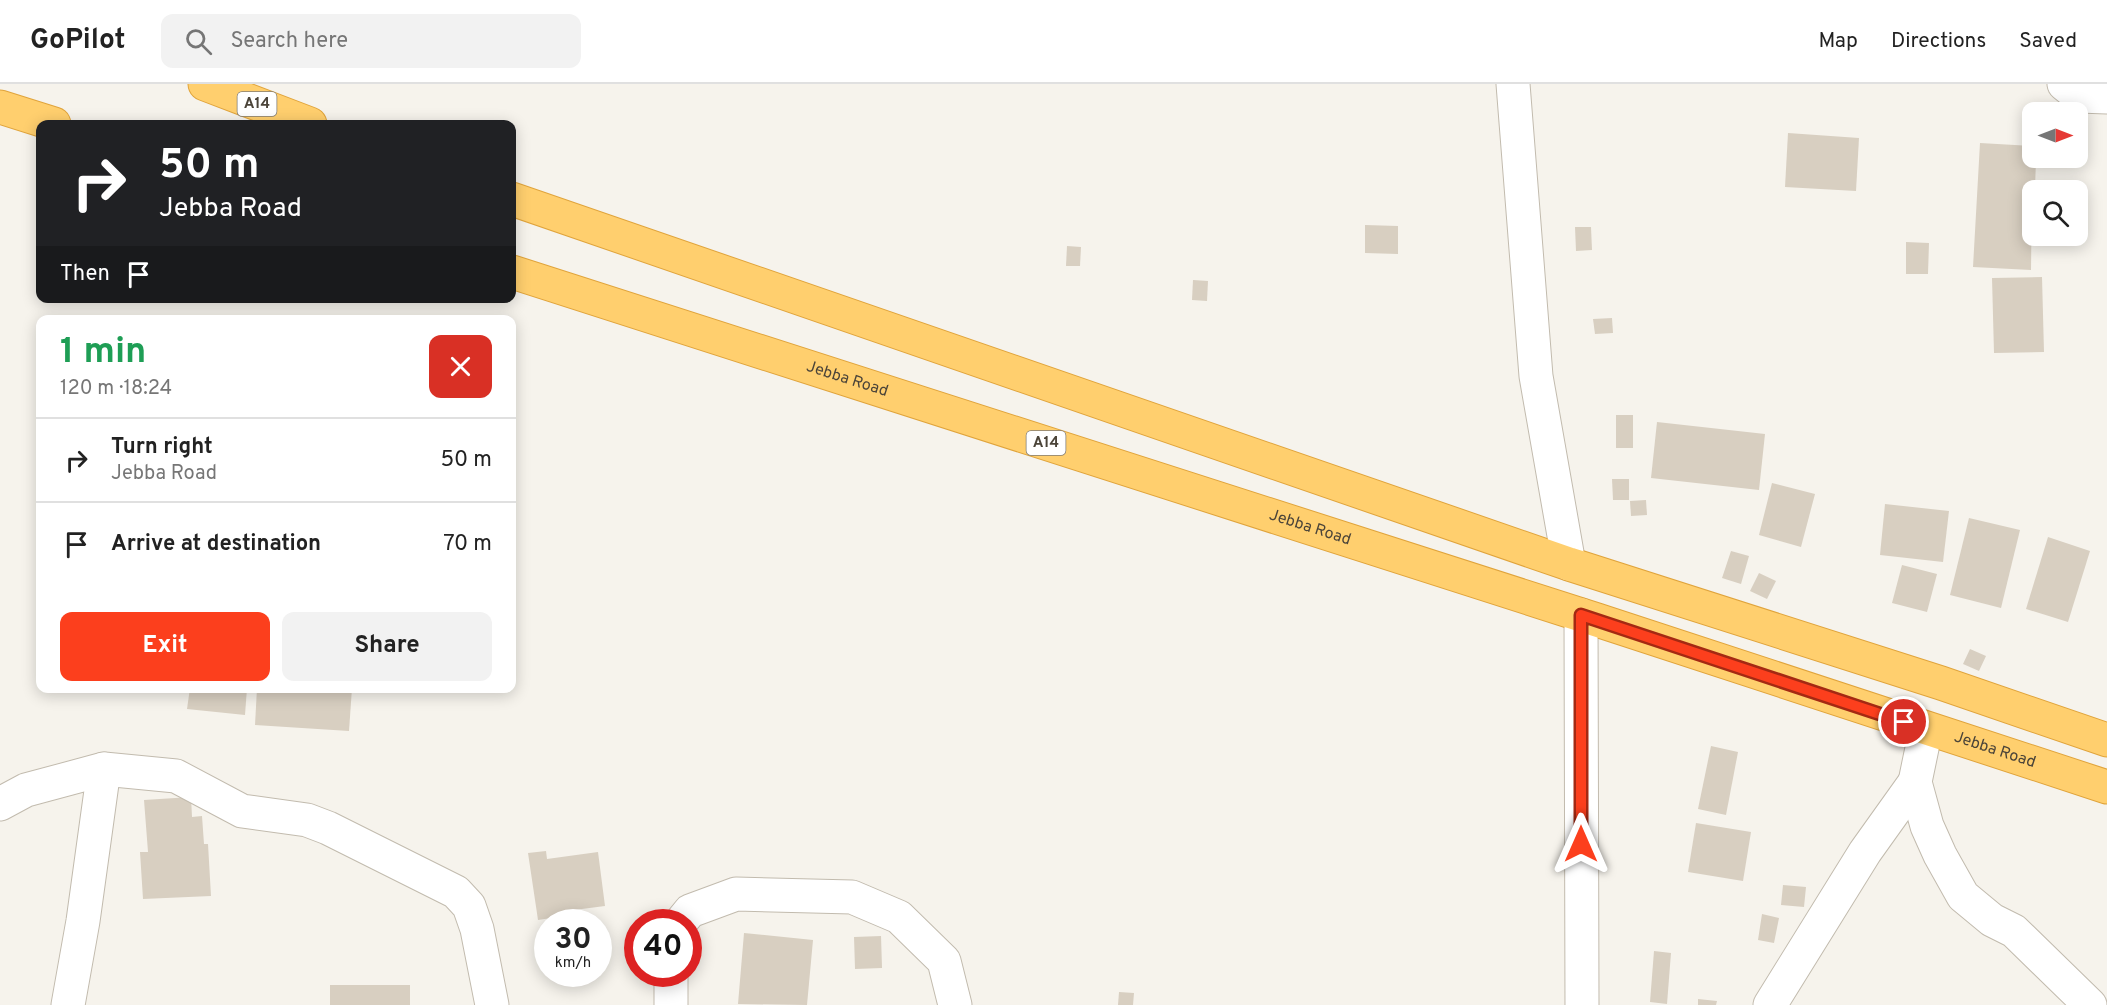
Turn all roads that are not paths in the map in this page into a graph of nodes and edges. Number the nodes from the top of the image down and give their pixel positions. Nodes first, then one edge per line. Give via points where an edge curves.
1 (205, 84) edge
2 (1513, 84) edge
3 (2064, 84) edge
4 (2107, 97) edge
5 (0, 107) edge
6 (41, 120) edge
7 (300, 120) edge
8 (516, 200) edge
9 (516, 273) edge
10 (1569, 564) junction
11 (1581, 615) junction
12 (1926, 729) junction
13 (2107, 740) edge
14 (104, 769) junction
15 (1915, 782) junction
16 (2107, 787) edge
17 (0, 804) edge
18 (695, 909) edge
19 (671, 987) edge
20 (68, 1005) edge
21 (492, 1005) edge
22 (671, 1005) edge
23 (955, 1005) edge
24 (1582, 1005) edge
25 (1770, 1005) edge
26 (2090, 1005) edge

1 - 7 highway, A14
2 - 10 street via 1536,376
3 - 4 street via 2079,96
5 - 6 highway
8 - 10 highway
9 - 11 highway, Jebba Road / A14
10 - 13 highway
11 - 12 highway, Jebba Road / A14
11 - 24 street
12 - 15 street
12 - 16 highway, Jebba Road / A14
14 - 17 street via 26,790
14 - 20 street
14 - 21 street via 176,776 243,811 307,820 456,892 469,906 477,930
15 - 25 street via 1865,852
15 - 26 street via 1927,826 1963,896 1992,920 2014,931
18 - 23 street via 736,894 852,897 898,917 944,961
19 - 22 street

